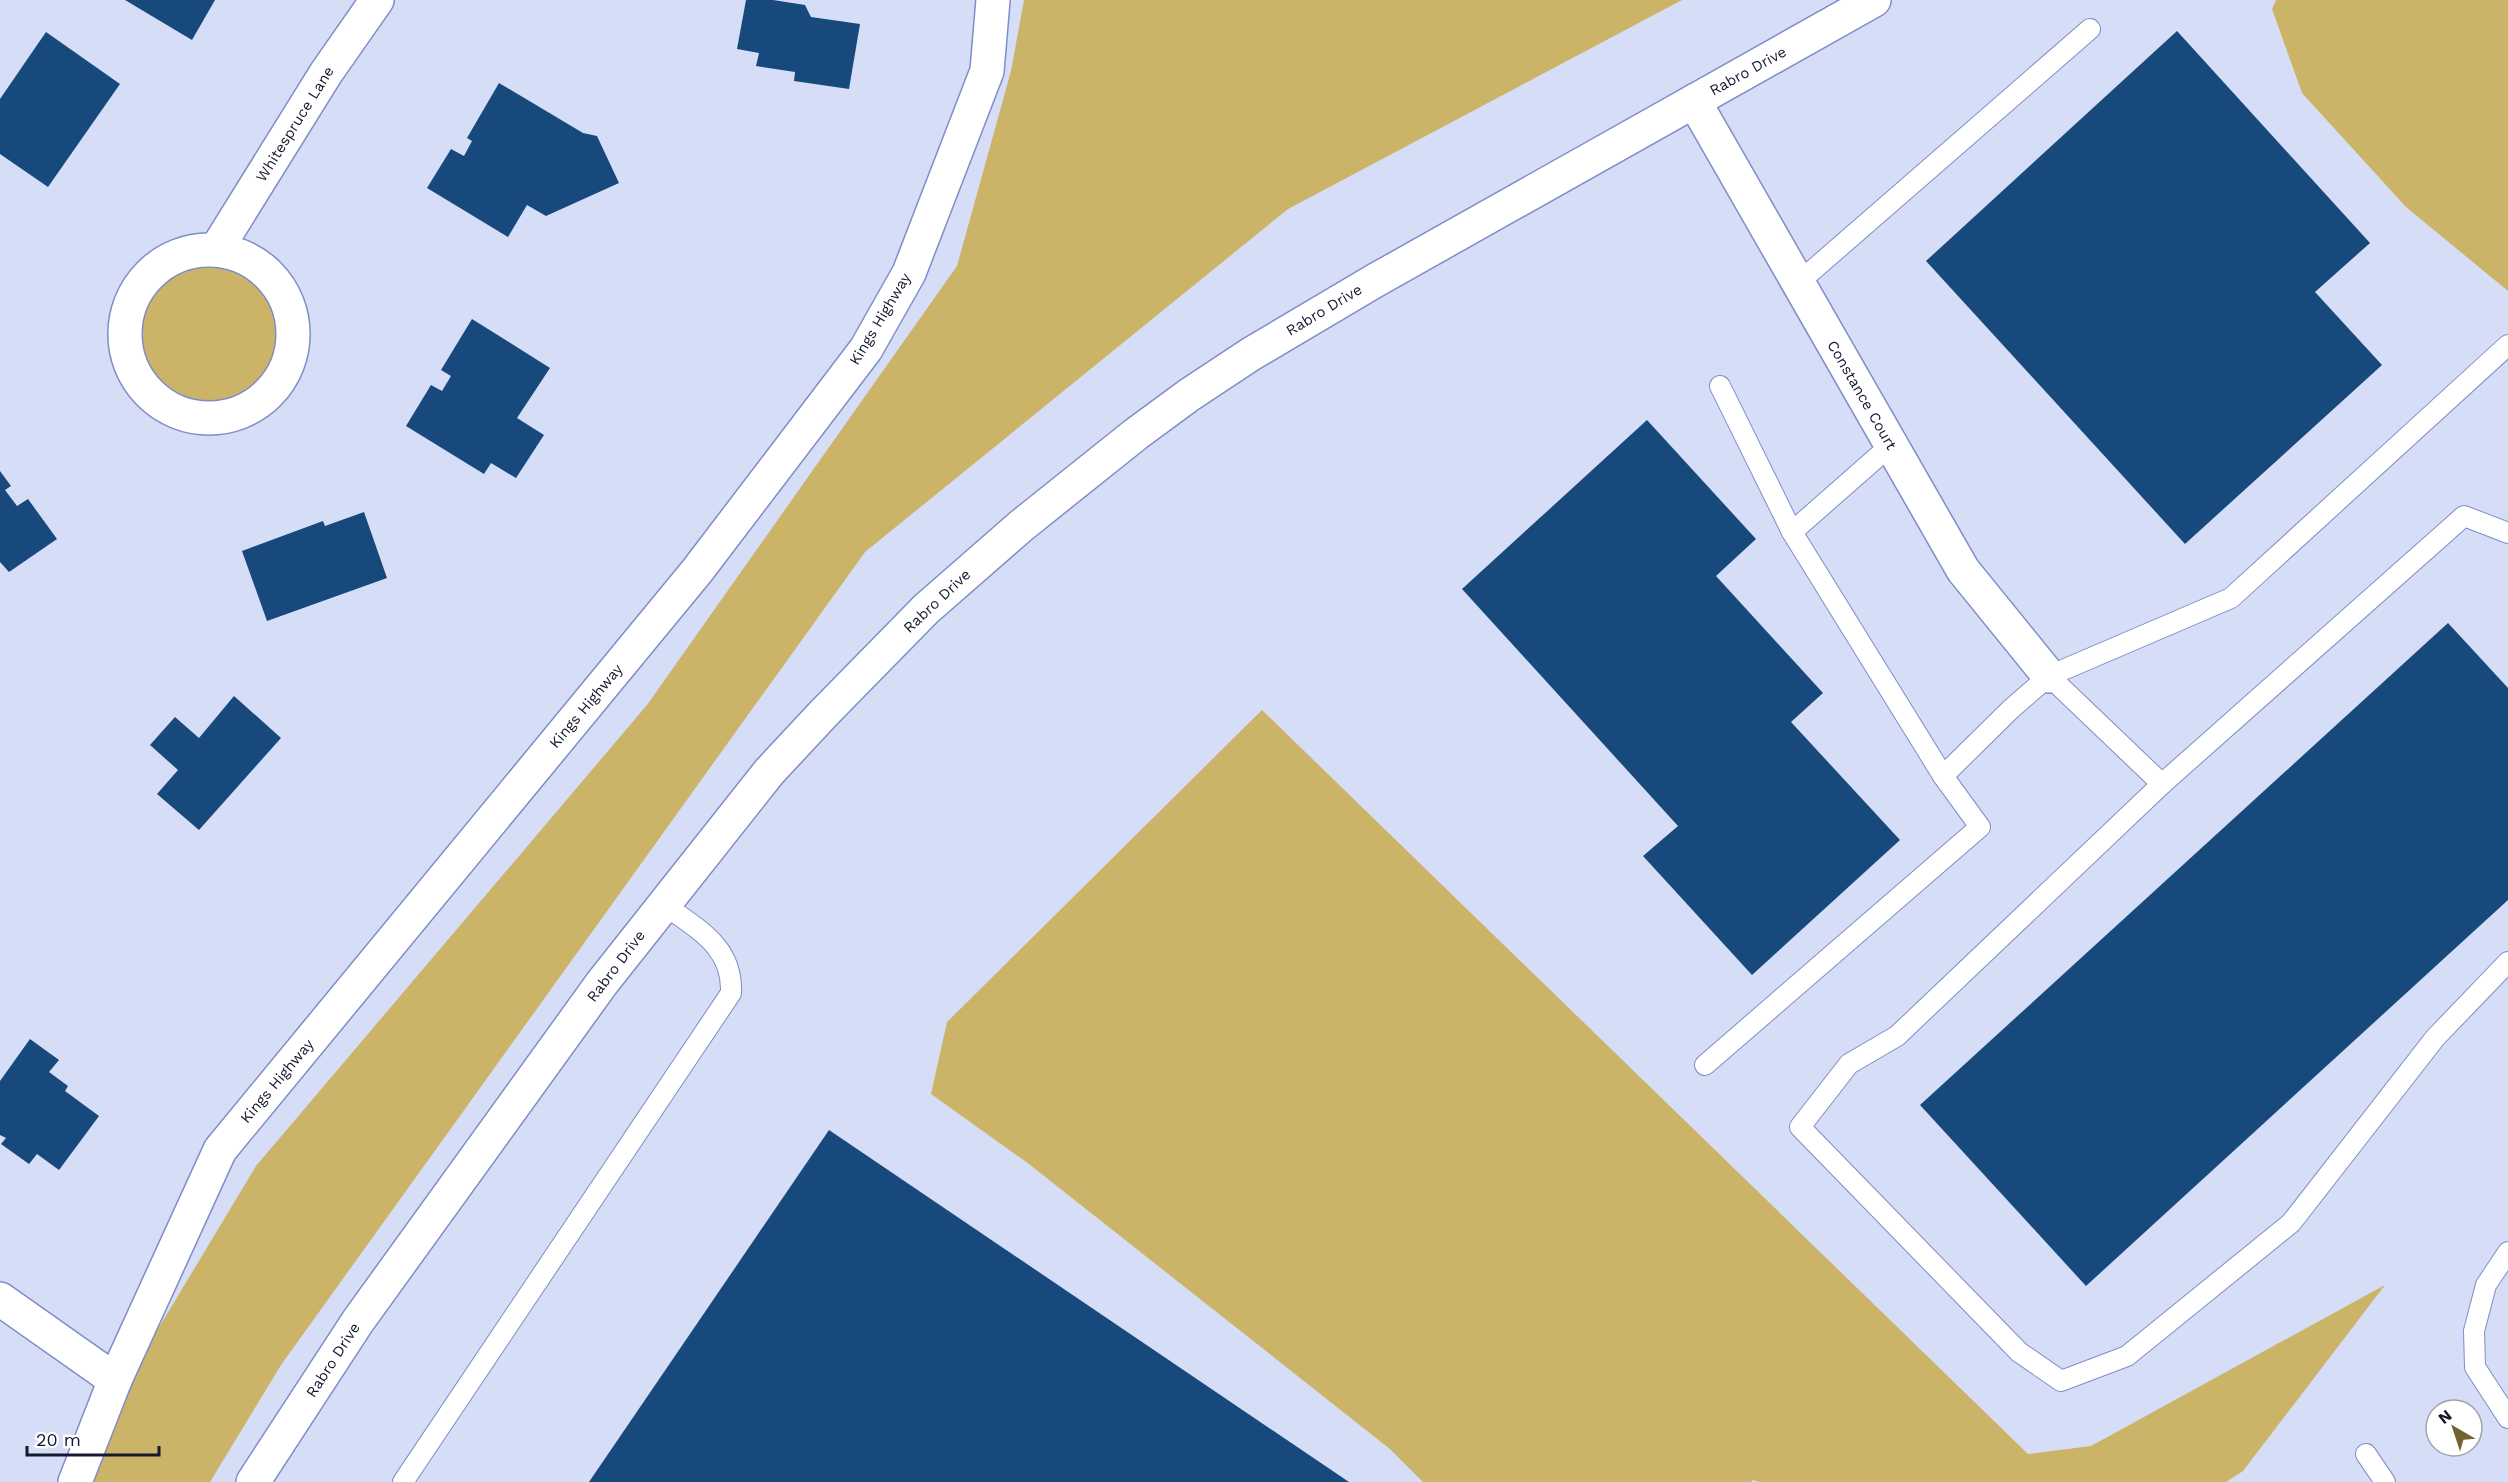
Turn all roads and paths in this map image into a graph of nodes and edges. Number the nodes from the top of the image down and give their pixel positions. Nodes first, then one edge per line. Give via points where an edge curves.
1 (377, 0) edge
2 (993, 0) edge
3 (1874, 0) edge
4 (2090, 29) dead end
5 (1694, 101) junction
6 (216, 250) junction
7 (1798, 283) junction
8 (2508, 345) edge
9 (1720, 386) dead end
10 (1891, 445) junction
11 (1792, 532) junction
12 (2508, 533) edge
13 (2049, 676) junction
14 (1943, 776) junction
15 (2162, 784) junction
16 (663, 904) junction
17 (2508, 962) edge
18 (1705, 1065) dead end
19 (2508, 1252) edge
20 (0, 1299) edge
21 (115, 1380) junction
22 (2508, 1418) edge
23 (2366, 1454) dead end
24 (75, 1482) edge
25 (253, 1482) edge
26 (403, 1482) edge
27 (2385, 1482) edge

1 - 6 street, Whitespruce Lane via 326,73
2 - 21 street, Kings Highway via 987,71 909,273 866,350 698,571 220,1150
3 - 5 street, Rabro Drive
4 - 7 lane
5 - 7 street, Constance Court
5 - 16 street, Rabro Drive via 1310,318 1189,395 1136,434 926,609 769,772
6 - 6 street via 188,252 162,264 142,283 129,308 125,336 130,363 144,388 165,406 191,416 218,418 245,410 268,395 284,372 293,346 292,319 283,293 266,272 242,257
7 - 10 street, Constance Court
8 - 13 lane via 2231,598
9 - 11 lane
10 - 11 lane
10 - 13 street, Constance Court via 1963,570
11 - 14 lane
12 - 15 lane via 2464,516
13 - 14 lane
13 - 15 lane
14 - 18 lane via 1980,827
15 - 17 lane via 1897,1036 1850,1064 1800,1126 2019,1352 2061,1381 2127,1356 2291,1223 2435,1038
16 - 25 street, Rabro Drive via 358,1321
16 - 26 lane via 715,942 731,975 730,993
19 - 22 lane via 2486,1285 2474,1331 2475,1367
20 - 21 street
21 - 24 street, Kings Highway
23 - 27 lane

